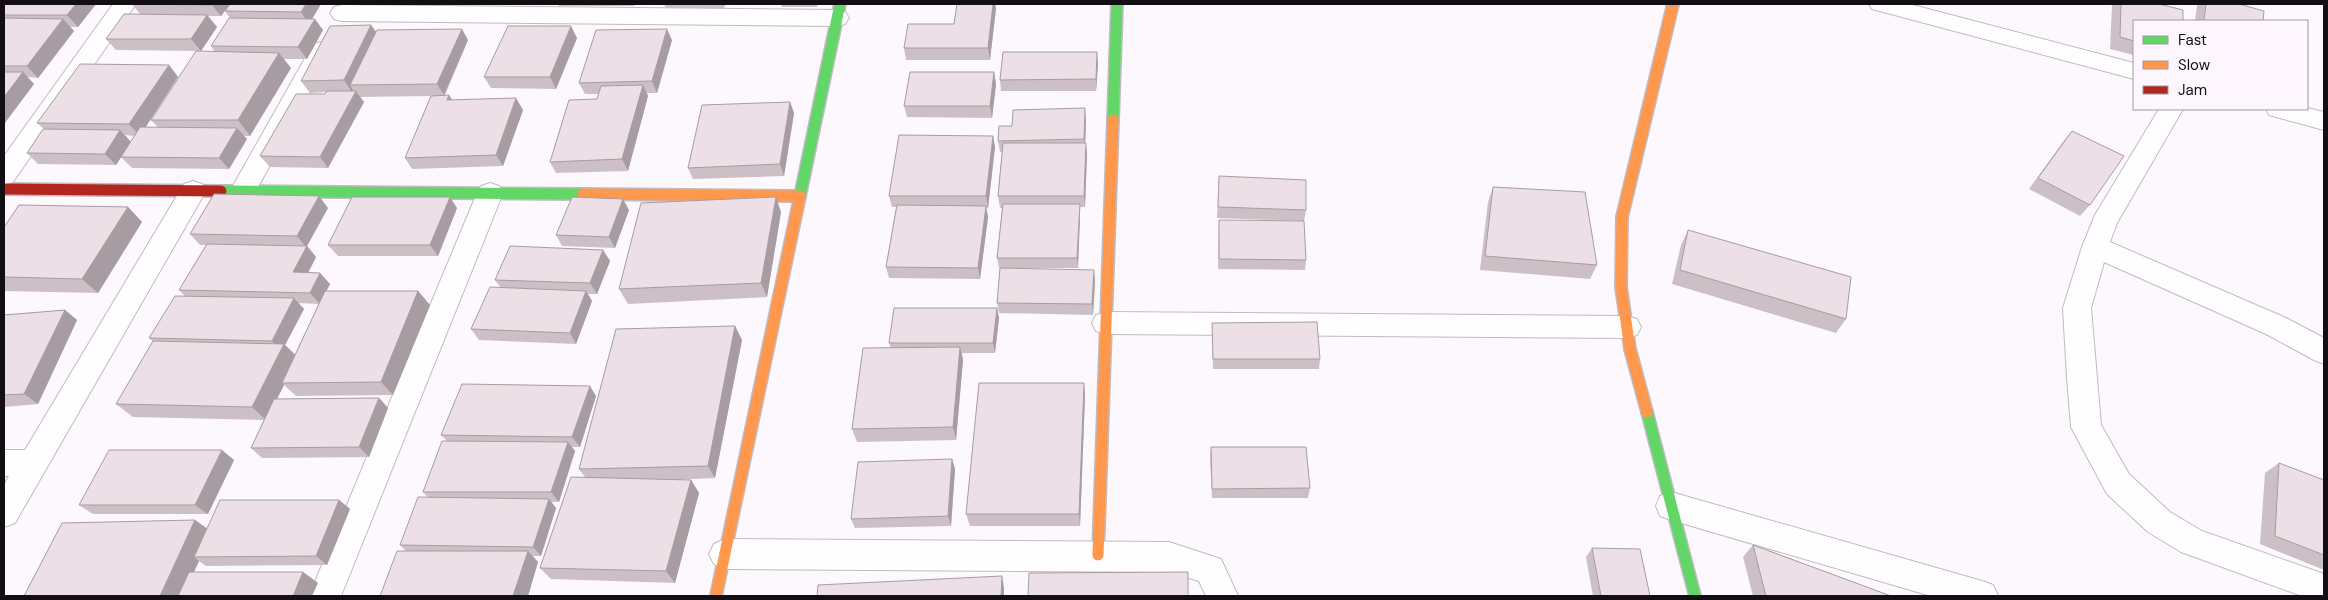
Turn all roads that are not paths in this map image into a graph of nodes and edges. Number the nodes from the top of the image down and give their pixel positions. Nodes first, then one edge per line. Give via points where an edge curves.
1 (125, 4) edge
2 (1117, 4) edge
3 (1673, 4) edge
4 (1880, 4) edge
5 (344, 8) edge
6 (838, 11) edge
7 (2133, 71) edge
8 (2170, 110) edge
9 (2282, 110) edge
10 (2324, 121) edge
11 (4, 175) edge
12 (4, 189) edge
13 (193, 191) junction
14 (243, 191) junction
15 (490, 193) junction
16 (799, 196) junction
17 (2095, 247) junction
18 (1106, 323) junction
19 (1627, 327) junction
20 (2324, 352) edge
21 (18, 463) edge
22 (1671, 506) junction
23 (4, 513) edge
24 (725, 554) junction
25 (1098, 555) junction
26 (2324, 589) edge
27 (325, 596) edge
28 (716, 596) edge
29 (1222, 596) edge
30 (1695, 596) edge
31 (1982, 596) edge

1 - 11 street
2 - 18 street
3 - 19 street via 1622,217 1621,287
4 - 7 street
5 - 6 street
5 - 14 street
6 - 16 street
8 - 17 street via 2104,222
9 - 10 street
12 - 13 street
13 - 14 street
13 - 21 street
14 - 15 street
15 - 16 street
15 - 27 street
16 - 24 street
17 - 20 street via 2276,326
17 - 26 street via 2077,308 2081,378 2086,427 2118,484 2159,522 2192,542
18 - 19 street
18 - 25 street
19 - 22 street
21 - 23 street
22 - 30 street
22 - 31 street
24 - 25 street
24 - 28 street
25 - 29 street via 1169,557 1210,569

